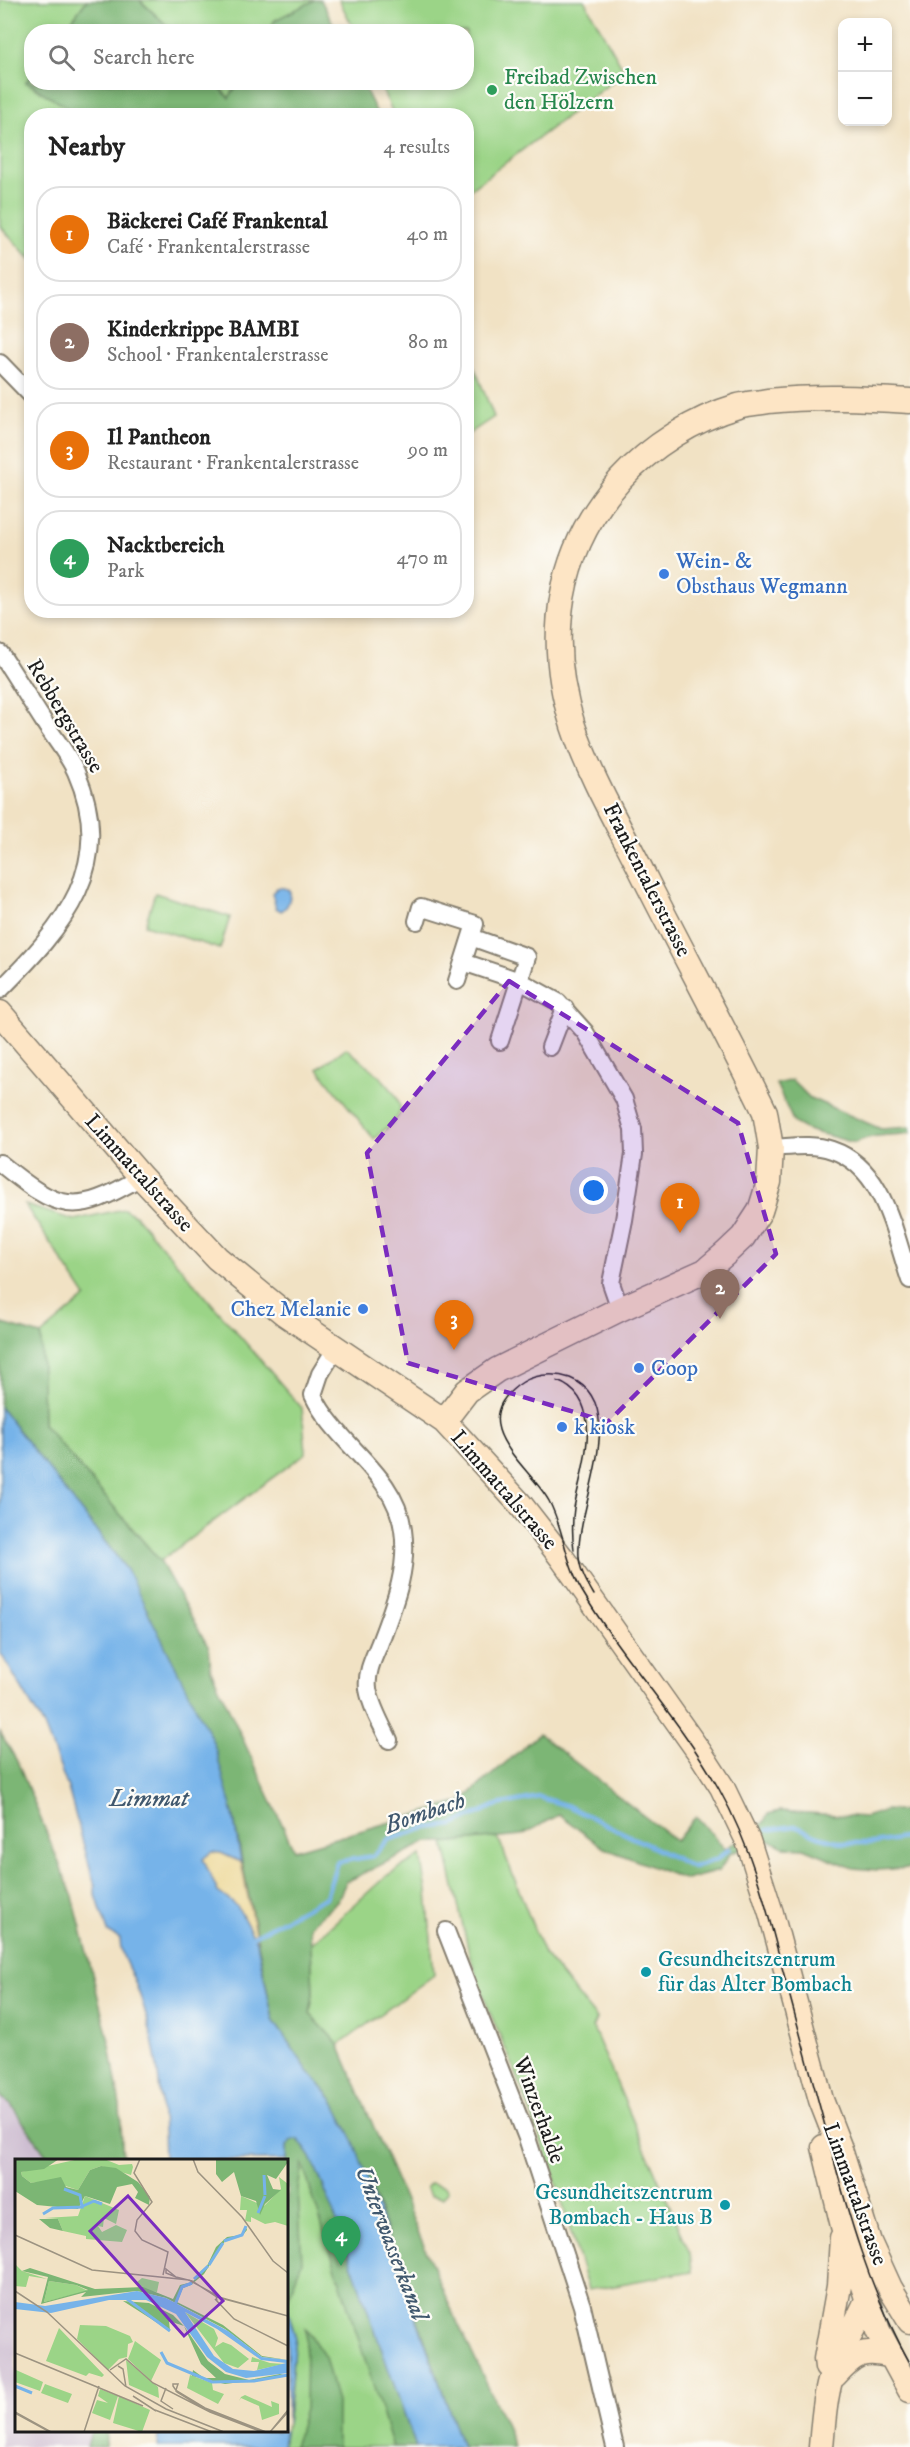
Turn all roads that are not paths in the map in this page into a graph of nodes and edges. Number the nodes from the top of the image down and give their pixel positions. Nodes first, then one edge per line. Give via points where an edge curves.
1 (0, 363) edge
2 (24, 388) edge
3 (910, 401) edge
4 (0, 653) edge
5 (417, 921) dead end
6 (471, 937) junction
7 (463, 962) junction
8 (457, 981) dead end
9 (520, 981) junction
10 (0, 990) edge
11 (565, 1008) junction
12 (0, 1013) edge
13 (500, 1041) dead end
14 (550, 1047) dead end
15 (771, 1148) junction
16 (0, 1163) edge
17 (141, 1177) junction
18 (910, 1280) edge
19 (620, 1309) junction
20 (336, 1348) junction
21 (444, 1421) junction
22 (389, 1740) dead end
23 (446, 1931) dead end
24 (821, 2100) junction
25 (843, 2226) junction
26 (890, 2288) junction
27 (867, 2300) junction
28 (910, 2321) edge
29 (833, 2323) junction
30 (891, 2356) junction
31 (830, 2381) junction
32 (910, 2390) edge
33 (615, 2447) edge
34 (821, 2447) edge

1 - 2 street
3 - 15 main road, Frankentalerstrasse via 798,398 740,405 698,421 651,451 603,500 579,542 562,594 560,664 579,743 765,1112
4 - 10 street, Rebbergstrasse via 75,770 90,812 92,832 88,867 77,893 55,928
5 - 6 street via 421,907 475,924
6 - 7 street
6 - 9 street via 527,957
7 - 8 street
7 - 9 street
9 - 11 street
9 - 13 street
11 - 14 street
11 - 19 street via 604,1062 624,1099 633,1130 634,1154 611,1283
12 - 17 main road, Limmattalstrasse
15 - 18 street via 830,1149 867,1174 881,1196
15 - 19 main road, Frankentalerstrasse via 769,1182 763,1202 743,1237 705,1271
16 - 17 street via 42,1196 75,1205 116,1192
17 - 20 main road, Limmattalstrasse via 217,1258 284,1313
19 - 21 main road, Frankentalerstrasse via 497,1370 467,1391
20 - 21 main road, Limmattalstrasse
20 - 22 street via 313,1395 327,1419 393,1497 403,1528 406,1557 400,1587 369,1670 368,1689
21 - 24 main road, Limmattalstrasse via 520,1504 562,1558 722,1787 748,1841 761,1881
23 - 33 street, Winzerhalde via 527,2138 579,2294
24 - 25 main road, Limmattalstrasse via 824,2144
24 - 26 main road, Limmattalstrasse via 869,2242
25 - 27 main road, Limmattalstrasse
25 - 29 main road
26 - 27 main road, Limmattalstrasse
26 - 28 main road, Limmattalstrasse
27 - 29 main road via 852,2306
27 - 30 main road, Limmattalstrasse
27 - 31 main road
29 - 31 main road via 826,2359
30 - 31 main road via 861,2353
30 - 32 main road, Limmattalstrasse
31 - 34 main road

